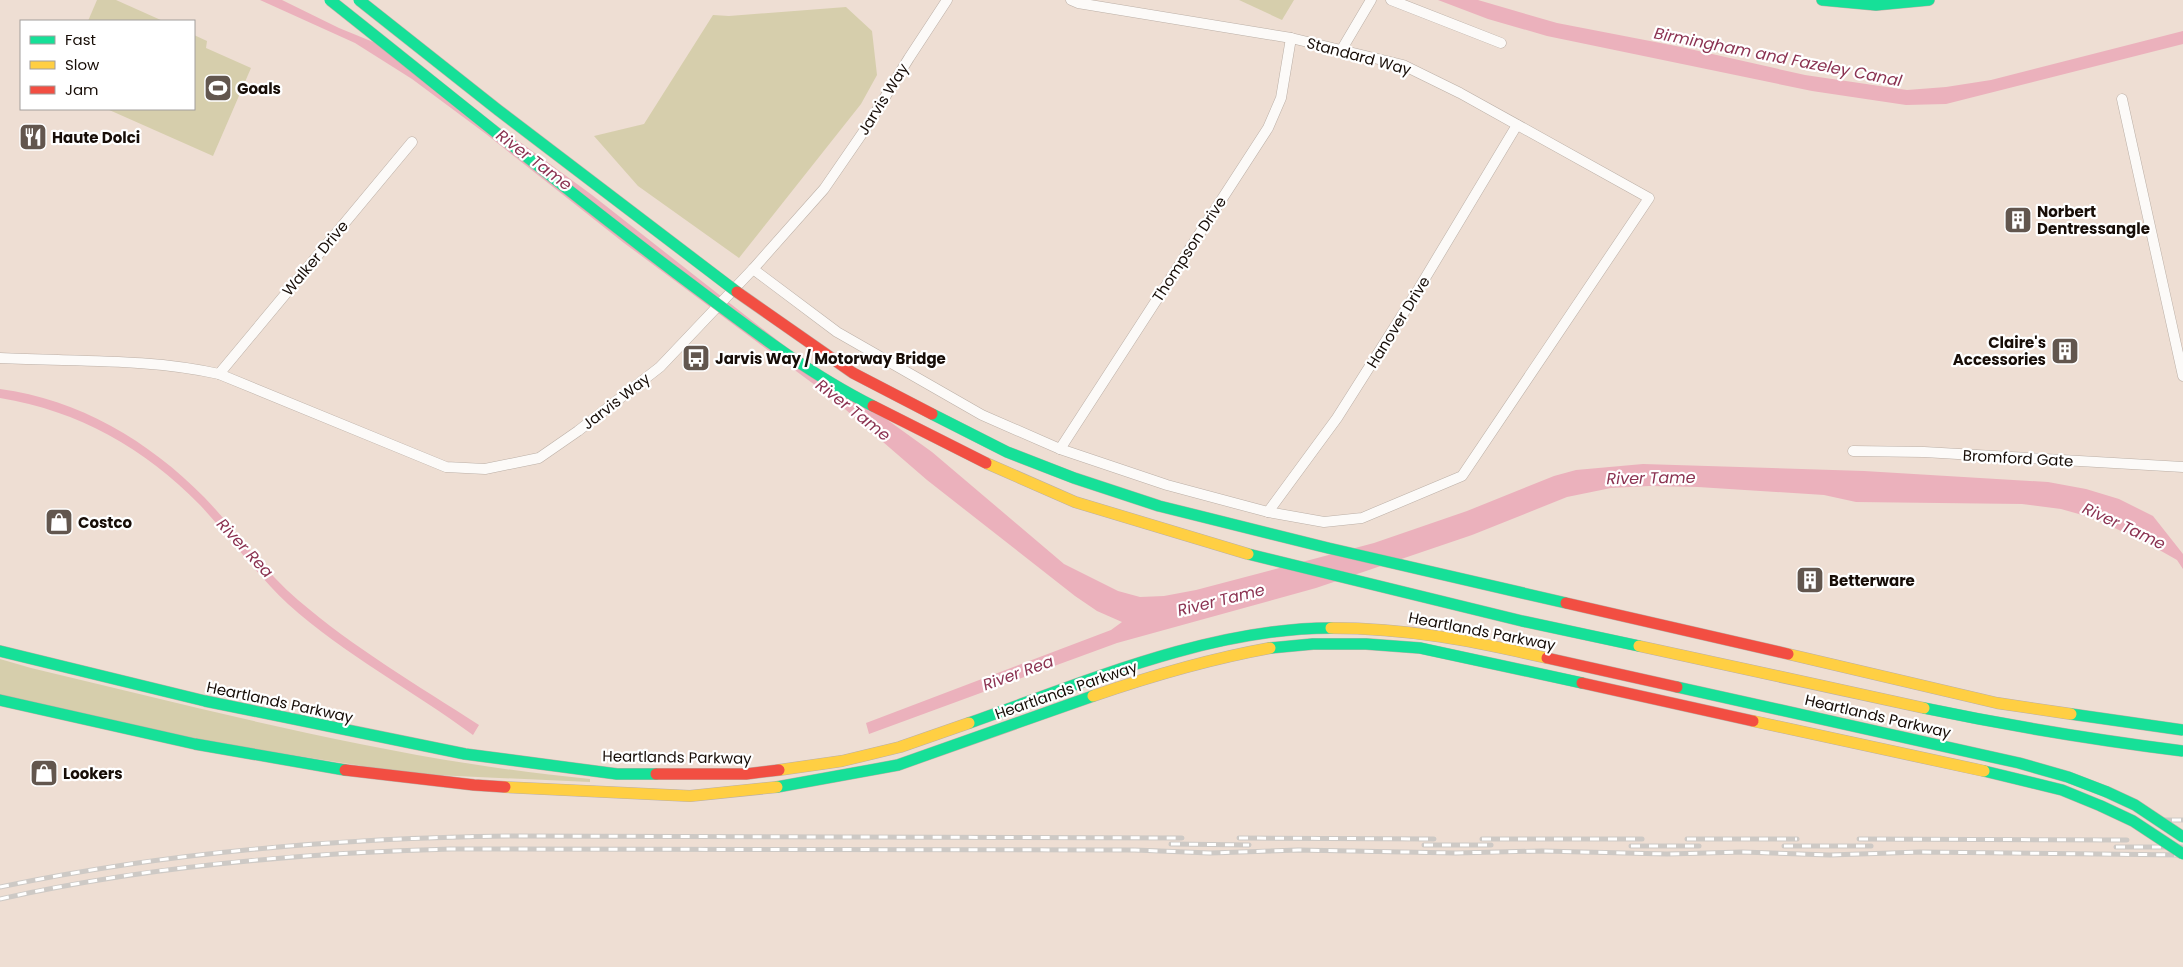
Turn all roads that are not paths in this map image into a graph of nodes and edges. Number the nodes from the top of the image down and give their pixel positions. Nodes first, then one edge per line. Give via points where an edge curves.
1 (330, 0) edge
2 (359, 0) edge
3 (947, 0) edge
4 (1070, 0) edge
5 (1371, 0) edge
6 (1391, 0) edge
7 (1822, 0) edge
8 (1929, 0) edge
9 (1292, 38) junction
10 (1501, 43) dead end
11 (1342, 49) junction
12 (2122, 100) dead end
13 (1517, 125) junction
14 (412, 142) dead end
15 (753, 269) junction
16 (0, 358) edge
17 (219, 374) junction
18 (2183, 376) edge
19 (1060, 449) junction
20 (1853, 451) dead end
21 (2183, 467) edge
22 (1268, 512) junction
23 (0, 651) edge
24 (0, 700) edge
25 (2183, 730) edge
26 (2183, 751) edge
27 (2183, 837) edge
28 (2183, 854) edge

1 - 26 main road, bridge via 636,243 751,329 847,393 1001,471 1075,502 1233,550 1522,621 1994,722 2080,738
2 - 25 main road, bridge via 753,304 853,374 1007,452 1159,506 1328,548 1997,703
3 - 15 street, Jarvis Way via 824,189
4 - 9 street, Standard Way
5 - 11 street
6 - 10 street
7 - 8 main road via 1859,6 1892,6
9 - 11 street, Standard Way
9 - 19 street, Thompson Drive via 1281,98 1268,128
11 - 13 street, Standard Way via 1403,65
12 - 18 street
13 - 22 street, Hanover Drive via 1337,418
13 - 22 street, Standard Way via 1649,198 1462,476 1362,518 1324,522
14 - 17 street, Walker Drive
15 - 17 street, Jarvis Way via 660,367 551,450 539,458 486,469 446,467
15 - 19 street via 836,332 982,415
16 - 17 street, Jarvis Way via 132,362
19 - 22 street via 1167,485
20 - 21 street, Bromford Gate
23 - 27 main road, Heartlands Parkway, bridge via 215,703 465,754 617,774 746,774 842,761 907,745 1137,664 1226,639 1317,628 1418,632 1468,640 2020,763 2107,792 2135,805
24 - 28 main road, Heartlands Parkway, bridge via 195,744 332,770 474,785 690,796 766,789 898,765 1144,678 1236,654 1274,647 1366,644 1420,648 2062,790 2133,821

